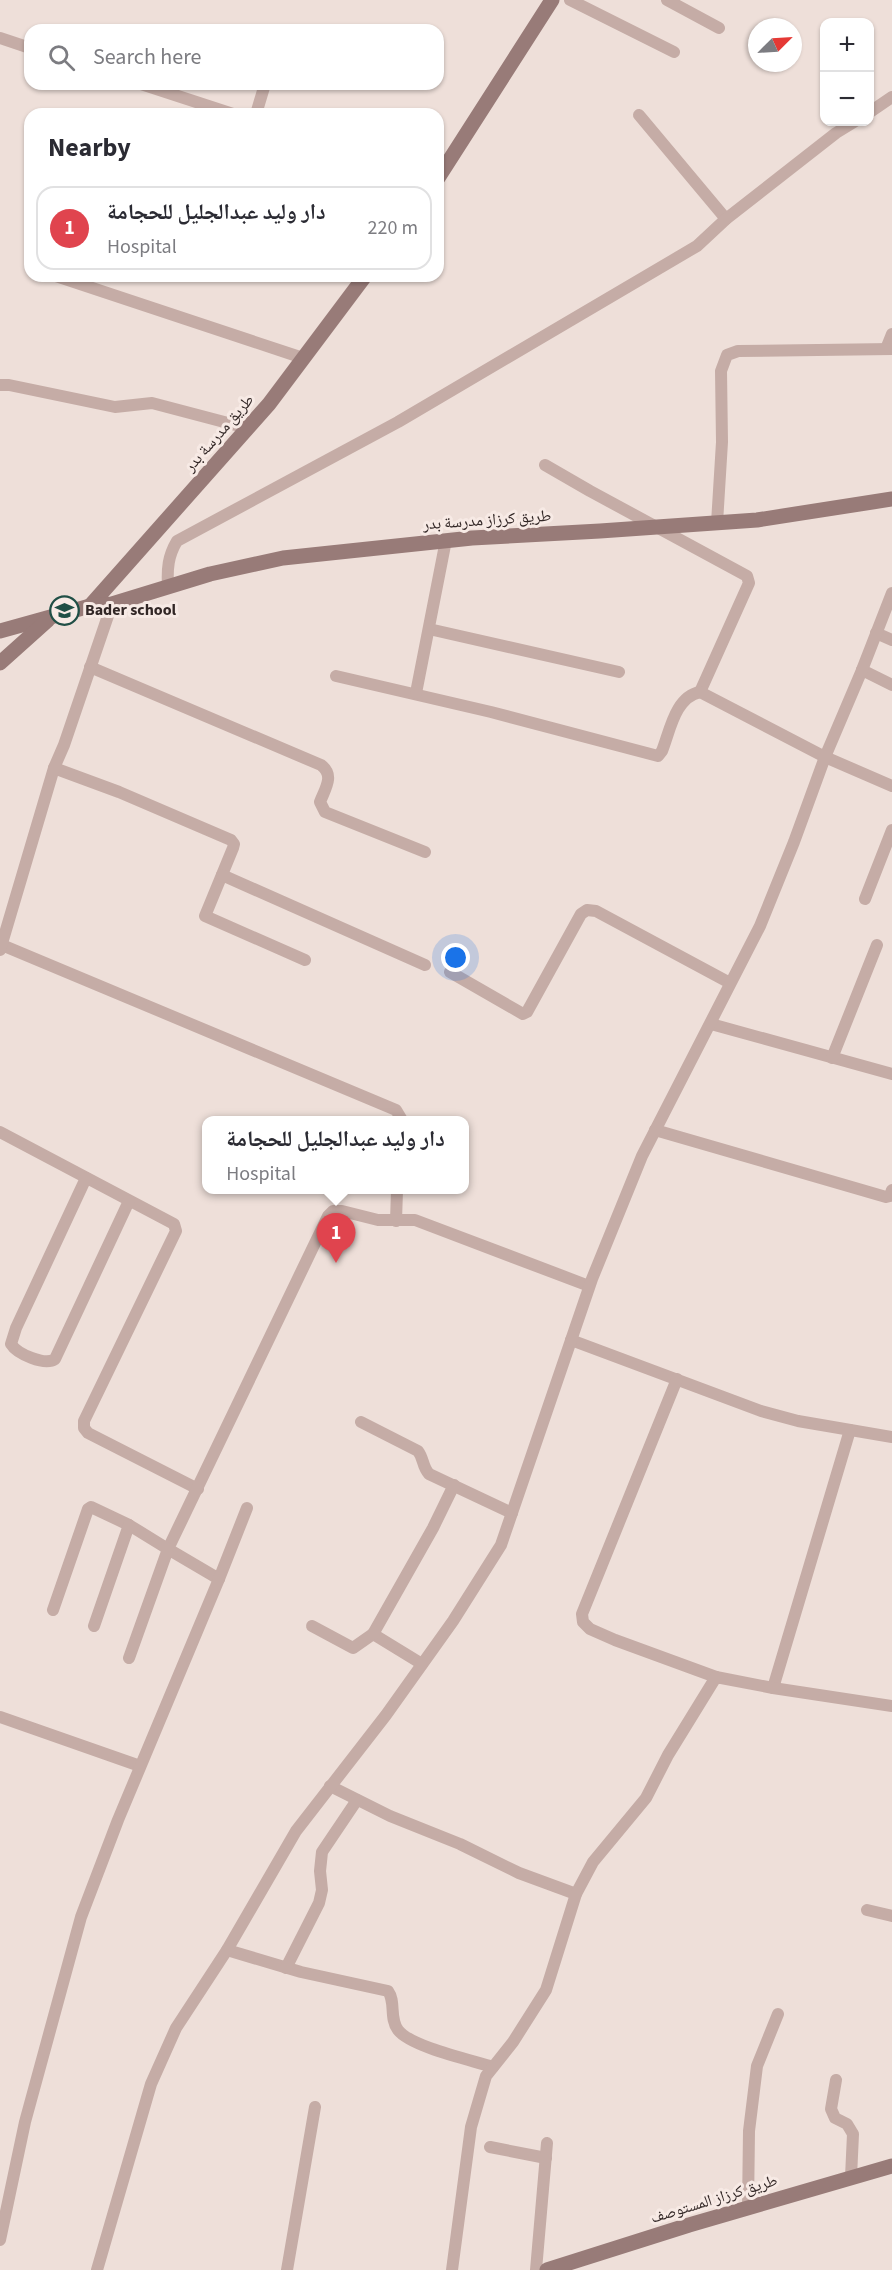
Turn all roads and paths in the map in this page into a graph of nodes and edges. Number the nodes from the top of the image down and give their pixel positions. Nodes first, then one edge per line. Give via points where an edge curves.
1 (552, 0) edge
2 (570, 0) edge
3 (667, 0) edge
4 (719, 28) dead end
5 (0, 38) edge
6 (24, 46) edge
7 (674, 52) dead end
8 (159, 90) edge
9 (263, 90) edge
10 (892, 97) edge
11 (215, 108) edge
12 (258, 108) edge
13 (874, 108) edge
14 (639, 115) dead end
15 (847, 126) edge
16 (444, 169) edge
17 (726, 219) junction
18 (74, 282) edge
19 (361, 282) edge
20 (892, 334) edge
21 (889, 349) edge
22 (303, 358) junction
23 (0, 385) edge
24 (247, 428) junction
25 (545, 465) dead end
26 (892, 499) edge
27 (717, 523) junction
28 (657, 528) junction
29 (446, 540) junction
30 (168, 586) junction
31 (892, 593) edge
32 (112, 604) junction
33 (90, 606) junction
34 (50, 618) junction
35 (429, 629) junction
36 (0, 631) edge
37 (876, 633) junction
38 (892, 640) edge
39 (0, 663) edge
40 (90, 667) junction
41 (862, 670) junction
42 (619, 672) dead end
43 (336, 676) dead end
44 (892, 685) edge
45 (700, 692) junction
46 (416, 693) junction
47 (825, 757) junction
48 (54, 768) junction
49 (892, 786) edge
50 (892, 830) edge
51 (425, 852) dead end
52 (222, 875) junction
53 (866, 899) dead end
54 (877, 945) dead end
55 (1, 948) edge
56 (305, 960) dead end
57 (425, 965) dead end
58 (450, 972) dead end
59 (730, 983) junction
60 (711, 1024) junction
61 (832, 1058) junction
62 (892, 1074) edge
63 (400, 1116) edge
64 (655, 1130) junction
65 (0, 1132) edge
66 (86, 1178) junction
67 (892, 1190) edge
68 (397, 1194) edge
69 (129, 1201) junction
70 (396, 1221) junction
71 (589, 1286) junction
72 (571, 1340) junction
73 (677, 1378) junction
74 (361, 1422) dead end
75 (850, 1430) junction
76 (892, 1437) edge
77 (454, 1485) junction
78 (198, 1489) junction
79 (247, 1508) dead end
80 (512, 1513) junction
81 (129, 1525) junction
82 (168, 1549) junction
83 (219, 1579) junction
84 (53, 1610) dead end
85 (94, 1626) dead end
86 (312, 1626) dead end
87 (373, 1634) junction
88 (129, 1658) dead end
89 (422, 1664) junction
90 (716, 1677) junction
91 (773, 1688) junction
92 (892, 1706) edge
93 (0, 1717) edge
94 (140, 1766) junction
95 (330, 1786) junction
96 (357, 1800) junction
97 (576, 1894) junction
98 (867, 1910) dead end
99 (892, 1916) edge
100 (227, 1950) junction
101 (286, 1968) junction
102 (778, 2014) dead end
103 (493, 2067) junction
104 (836, 2080) dead end
105 (315, 2108) dead end
106 (547, 2143) dead end
107 (490, 2147) dead end
108 (546, 2158) junction
109 (892, 2166) edge
110 (851, 2176) junction
111 (748, 2208) junction
112 (0, 2240) edge
113 (97, 2270) edge
114 (287, 2270) edge
115 (452, 2270) edge
116 (536, 2270) edge
117 (547, 2270) edge

1 - 16 street
2 - 7 street
3 - 4 street
5 - 6 street
8 - 11 street
9 - 12 street
10 - 13 street
14 - 17 street
15 - 17 street
17 - 30 street via 697,246 574,319 398,422 177,541 167,568
18 - 22 street
19 - 22 street, طريق مدرسة بدر
20 - 21 street
21 - 27 street via 738,351 727,355 722,371
22 - 24 street, طريق مدرسة بدر
23 - 24 street via 114,407 152,403
24 - 33 street, طريق مدرسة بدر
25 - 28 street
26 - 27 street, طريق كرزاز مدرسة بدر
27 - 28 street, طريق كرزاز مدرسة بدر
28 - 29 street, طريق كرزاز مدرسة بدر
28 - 45 street via 747,576 749,583
29 - 30 street, طريق كرزاز مدرسة بدر via 283,558
29 - 35 street
30 - 32 street, طريق كرزاز مدرسة بدر
31 - 37 street
32 - 33 street, طريق كرزاز مدرسة بدر
32 - 40 street
33 - 34 street, طريق كرزاز مدرسة بدر
34 - 36 street, طريق كرزاز مدرسة بدر
34 - 39 street
35 - 42 street
35 - 46 street
37 - 38 street
37 - 41 street
40 - 48 street
40 - 51 street via 321,765 329,776 321,802 325,812
41 - 44 street
41 - 47 street
43 - 46 street
45 - 46 street via 680,704 658,756
45 - 47 street
47 - 49 street
47 - 59 street via 760,926
48 - 52 street via 231,840 233,849
48 - 55 street
50 - 53 street
52 - 56 street via 205,916
52 - 57 street
54 - 61 street
55 - 63 street via 396,1110
58 - 59 street via 524,1014 581,914 587,910 596,911
59 - 60 street
60 - 61 street
60 - 64 street
61 - 62 street
64 - 67 street via 886,1197
64 - 71 street
65 - 66 street
66 - 69 street
66 - 69 street via 16,1328 11,1344 16,1351 45,1362 55,1359
68 - 70 street
69 - 78 street via 174,1224 176,1231 84,1428
70 - 71 street via 415,1220
70 - 78 street via 342,1211 327,1216
71 - 72 street
72 - 73 street
72 - 80 street
73 - 75 street via 761,1411
73 - 90 street via 582,1614 583,1622 598,1633
74 - 77 street via 414,1448 429,1474
75 - 76 street
75 - 91 street
77 - 80 street
77 - 87 street
78 - 82 street
79 - 83 street
80 - 89 street via 501,1545
81 - 82 street
81 - 84 street via 95,1508 88,1509
81 - 85 street
82 - 83 street
82 - 88 street
83 - 94 street
86 - 87 street via 353,1648
87 - 89 street
89 - 95 street
90 - 91 street
90 - 97 street via 646,1798 601,1850
91 - 92 street
93 - 94 street
94 - 112 street via 81,1917 25,2122
95 - 96 street
95 - 100 street via 296,1831
96 - 97 street via 519,1873
96 - 101 street via 322,1852 319,1903
97 - 103 street via 546,1990
98 - 99 street
100 - 101 street
100 - 113 street via 176,2028 151,2084
101 - 103 street via 388,1991 398,2030 409,2040
102 - 111 street via 757,2066 749,2131
103 - 115 street via 486,2076 471,2127
104 - 110 street via 831,2109 853,2134
105 - 114 street
106 - 108 street
107 - 108 street
108 - 116 street
109 - 110 street, طريق كرزاز المستوصف
110 - 111 street, طريق كرزاز المستوصف
111 - 117 street, طريق كرزاز المستوصف

